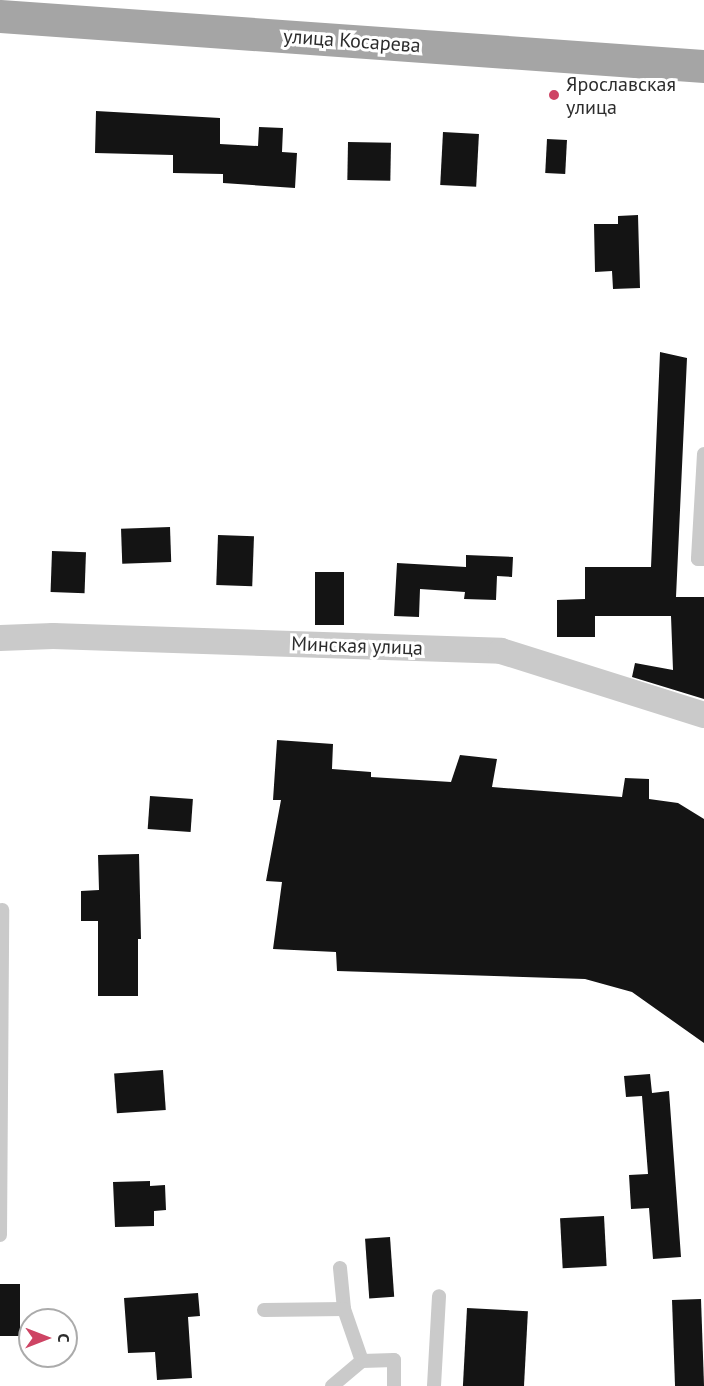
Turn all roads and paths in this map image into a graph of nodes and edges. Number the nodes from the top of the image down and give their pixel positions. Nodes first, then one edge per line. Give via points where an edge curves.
1 (0, 16) edge
2 (704, 66) edge
3 (704, 454) edge
4 (704, 559) edge
5 (0, 638) edge
6 (704, 715) edge
7 (2, 910) dead end
8 (0, 1235) edge
9 (340, 1268) dead end
10 (439, 1296) dead end
11 (344, 1309) junction
12 (264, 1310) dead end
13 (362, 1361) junction
14 (332, 1386) edge
15 (394, 1386) edge
16 (434, 1386) edge

1 - 2 main road, улица Косарева via 84,17
3 - 4 lane via 698,559
5 - 6 street, Минская улица via 53,636 501,651
7 - 8 lane
9 - 11 lane
10 - 16 lane
11 - 12 lane
11 - 13 lane
13 - 14 lane
13 - 15 lane via 394,1360

